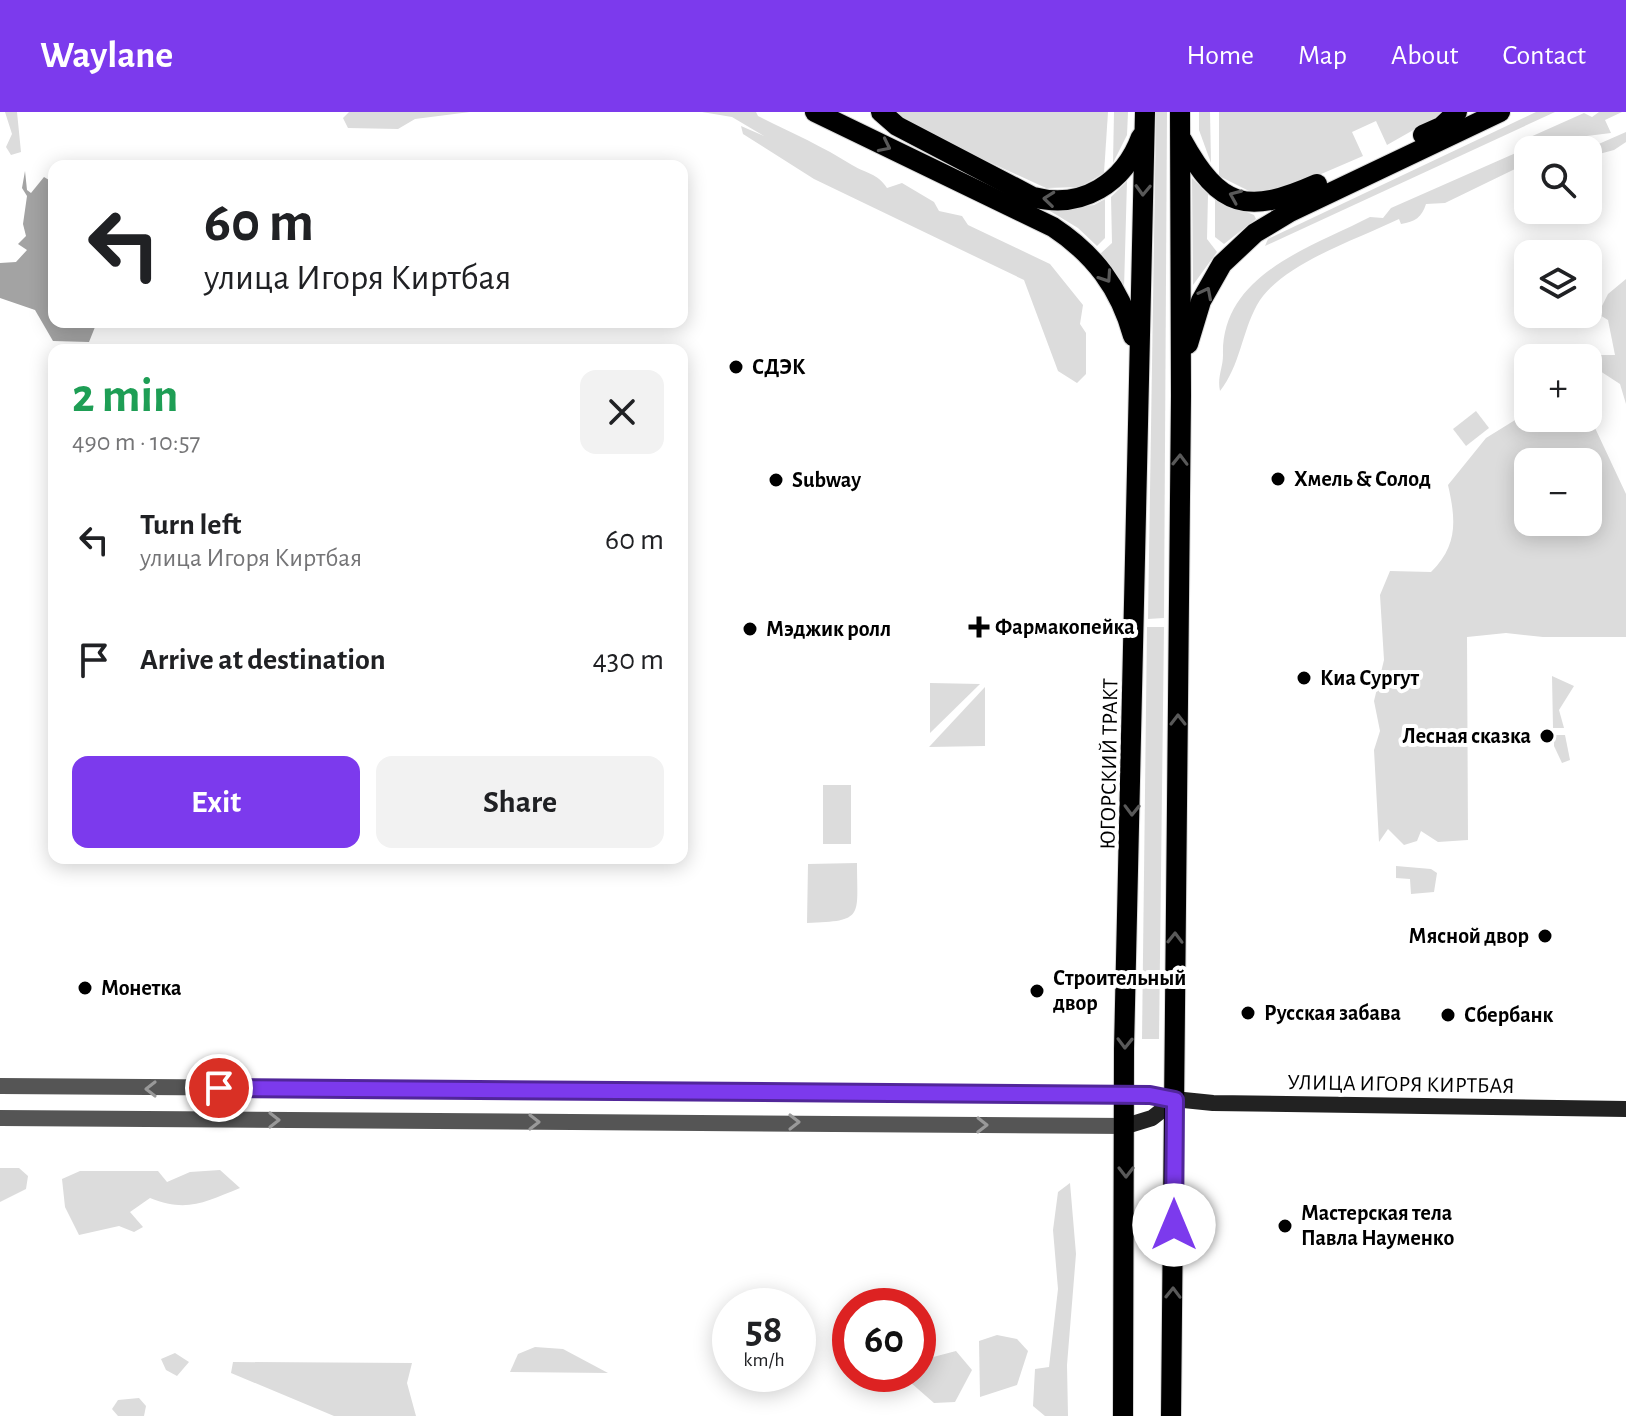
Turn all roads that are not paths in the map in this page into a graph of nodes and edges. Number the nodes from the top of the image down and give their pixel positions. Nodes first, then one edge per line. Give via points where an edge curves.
1 (815, 112) edge
2 (881, 112) edge
3 (1180, 112) edge
4 (1457, 112) edge
5 (1500, 112) edge
6 (1145, 119) edge
7 (1180, 136) junction
8 (1138, 353) junction
9 (1181, 396) junction
10 (0, 1086) edge
11 (1125, 1094) junction
12 (1175, 1100) junction
13 (1626, 1109) edge
14 (0, 1118) edge
15 (1126, 1126) junction
16 (1123, 1416) edge
17 (1171, 1416) edge

1 -> 8 main road via 1076,242 1118,295
6 -> 2 main road via 1128,164 1108,185 1071,200 1048,201 897,126
3 - 7 main road
4 -> 7 main road via 1441,127 1276,202 1238,200 1210,184
9 -> 5 main road via 1187,346 1201,301 1222,264 1255,233
6 -> 8 main road, ЮГОРСКИЙ ТРАКТ
7 - 9 main road
8 -> 11 main road, ЮГОРСКИЙ ТРАКТ
12 -> 9 main road
11 -> 10 street, УЛИЦА ИГОРЯ КИРТБАЯ
11 - 12 main road, УЛИЦА ИГОРЯ КИРТБАЯ
11 - 15 main road, ЮГОРСКИЙ ТРАКТ
12 - 13 main road, УЛИЦА ИГОРЯ КИРТБАЯ
12 - 15 main road via 1152,1118
17 -> 12 main road
14 -> 15 street
15 -> 16 main road, ЮГОРСКИЙ ТРАКТ

